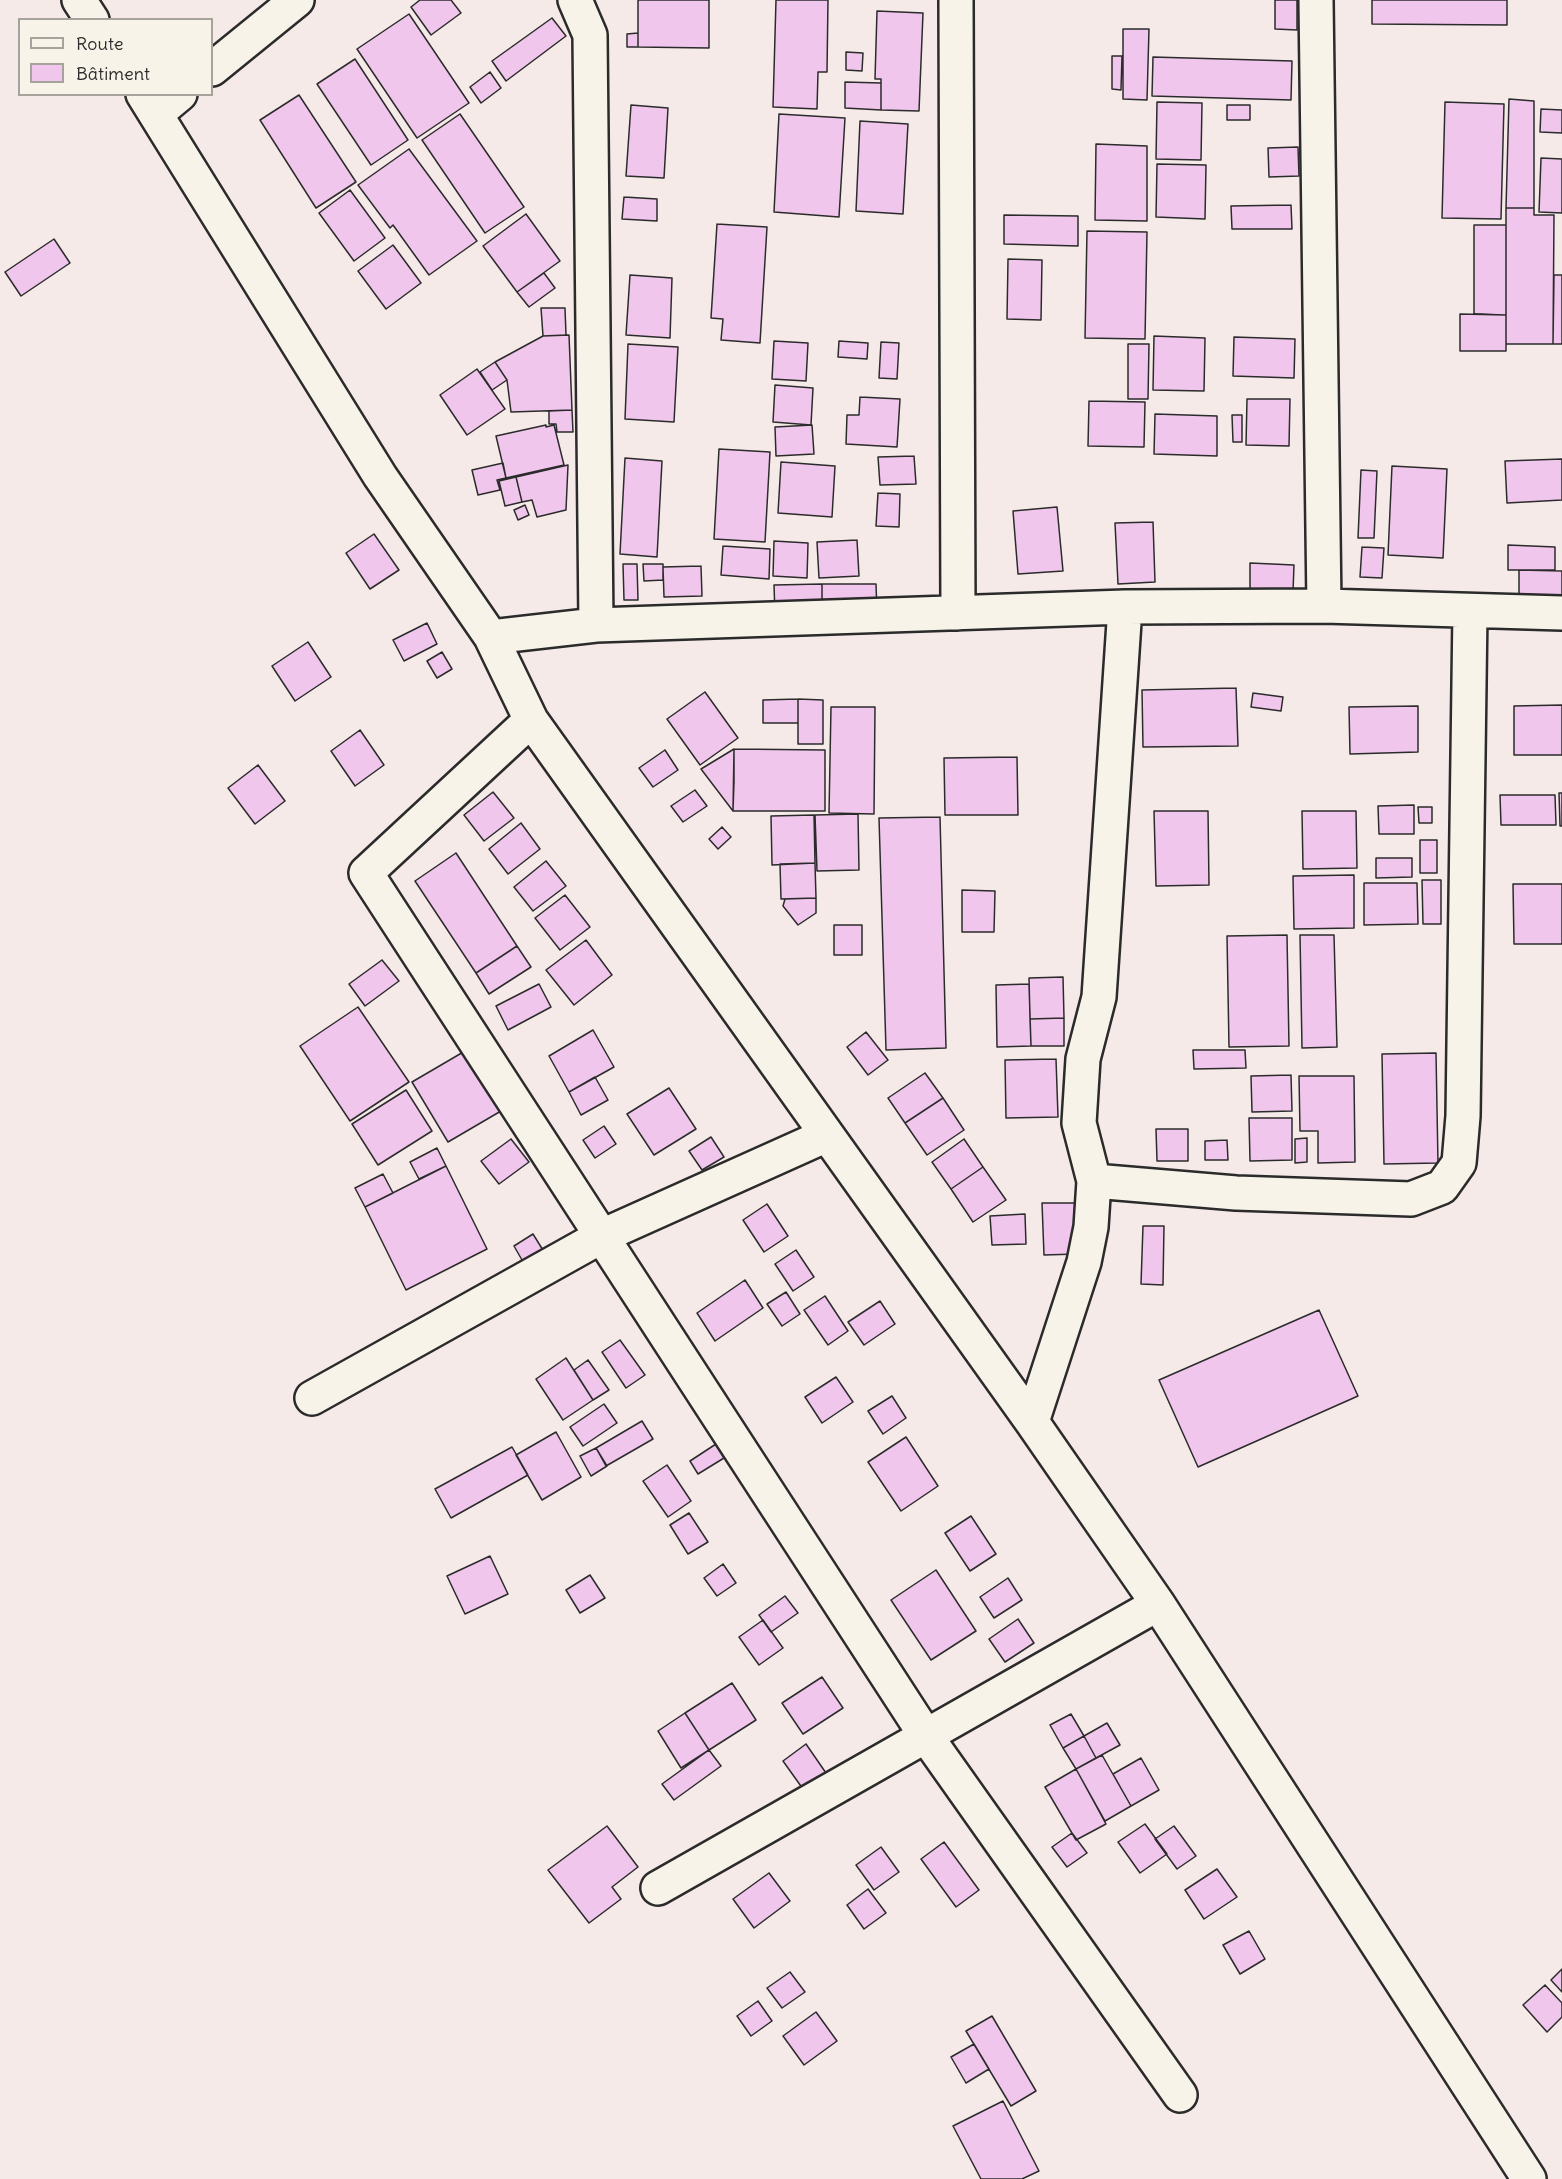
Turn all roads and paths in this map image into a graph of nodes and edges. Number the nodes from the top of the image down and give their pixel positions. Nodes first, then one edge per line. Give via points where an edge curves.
1 (79, 0) edge
2 (297, 0) edge
3 (574, 0) edge
4 (956, 0) edge
5 (1316, 0) edge
6 (91, 18) edge
7 (213, 68) edge
8 (160, 101) edge
9 (1324, 606) junction
10 (1125, 607) junction
11 (1470, 611) junction
12 (958, 613) junction
13 (1562, 614) edge
14 (596, 625) junction
15 (491, 637) junction
16 (531, 720) junction
17 (827, 1135) junction
18 (1094, 1181) junction
19 (602, 1236) junction
20 (312, 1398) dead end
21 (1032, 1422) junction
22 (1158, 1604) junction
23 (926, 1736) junction
24 (658, 1888) dead end
25 (1180, 2096) dead end
26 (1529, 2179) edge

1 - 6 street
2 - 7 street
3 - 14 street via 590,35
4 - 12 street
5 - 9 street
8 - 15 street via 380,476
9 - 10 street
9 - 11 street
10 - 12 street
10 - 18 street via 1099,997 1083,1059 1079,1123
11 - 13 street
11 - 18 street via 1463,1116 1459,1162 1442,1187 1411,1199 1236,1193
12 - 14 street
14 - 15 street
15 - 16 street
16 - 17 street
16 - 19 street via 366,873
17 - 19 street
17 - 21 street
18 - 21 street via 1084,1262
19 - 20 street
19 - 23 street
21 - 22 street
22 - 23 street
22 - 26 street
23 - 24 street
23 - 25 street

